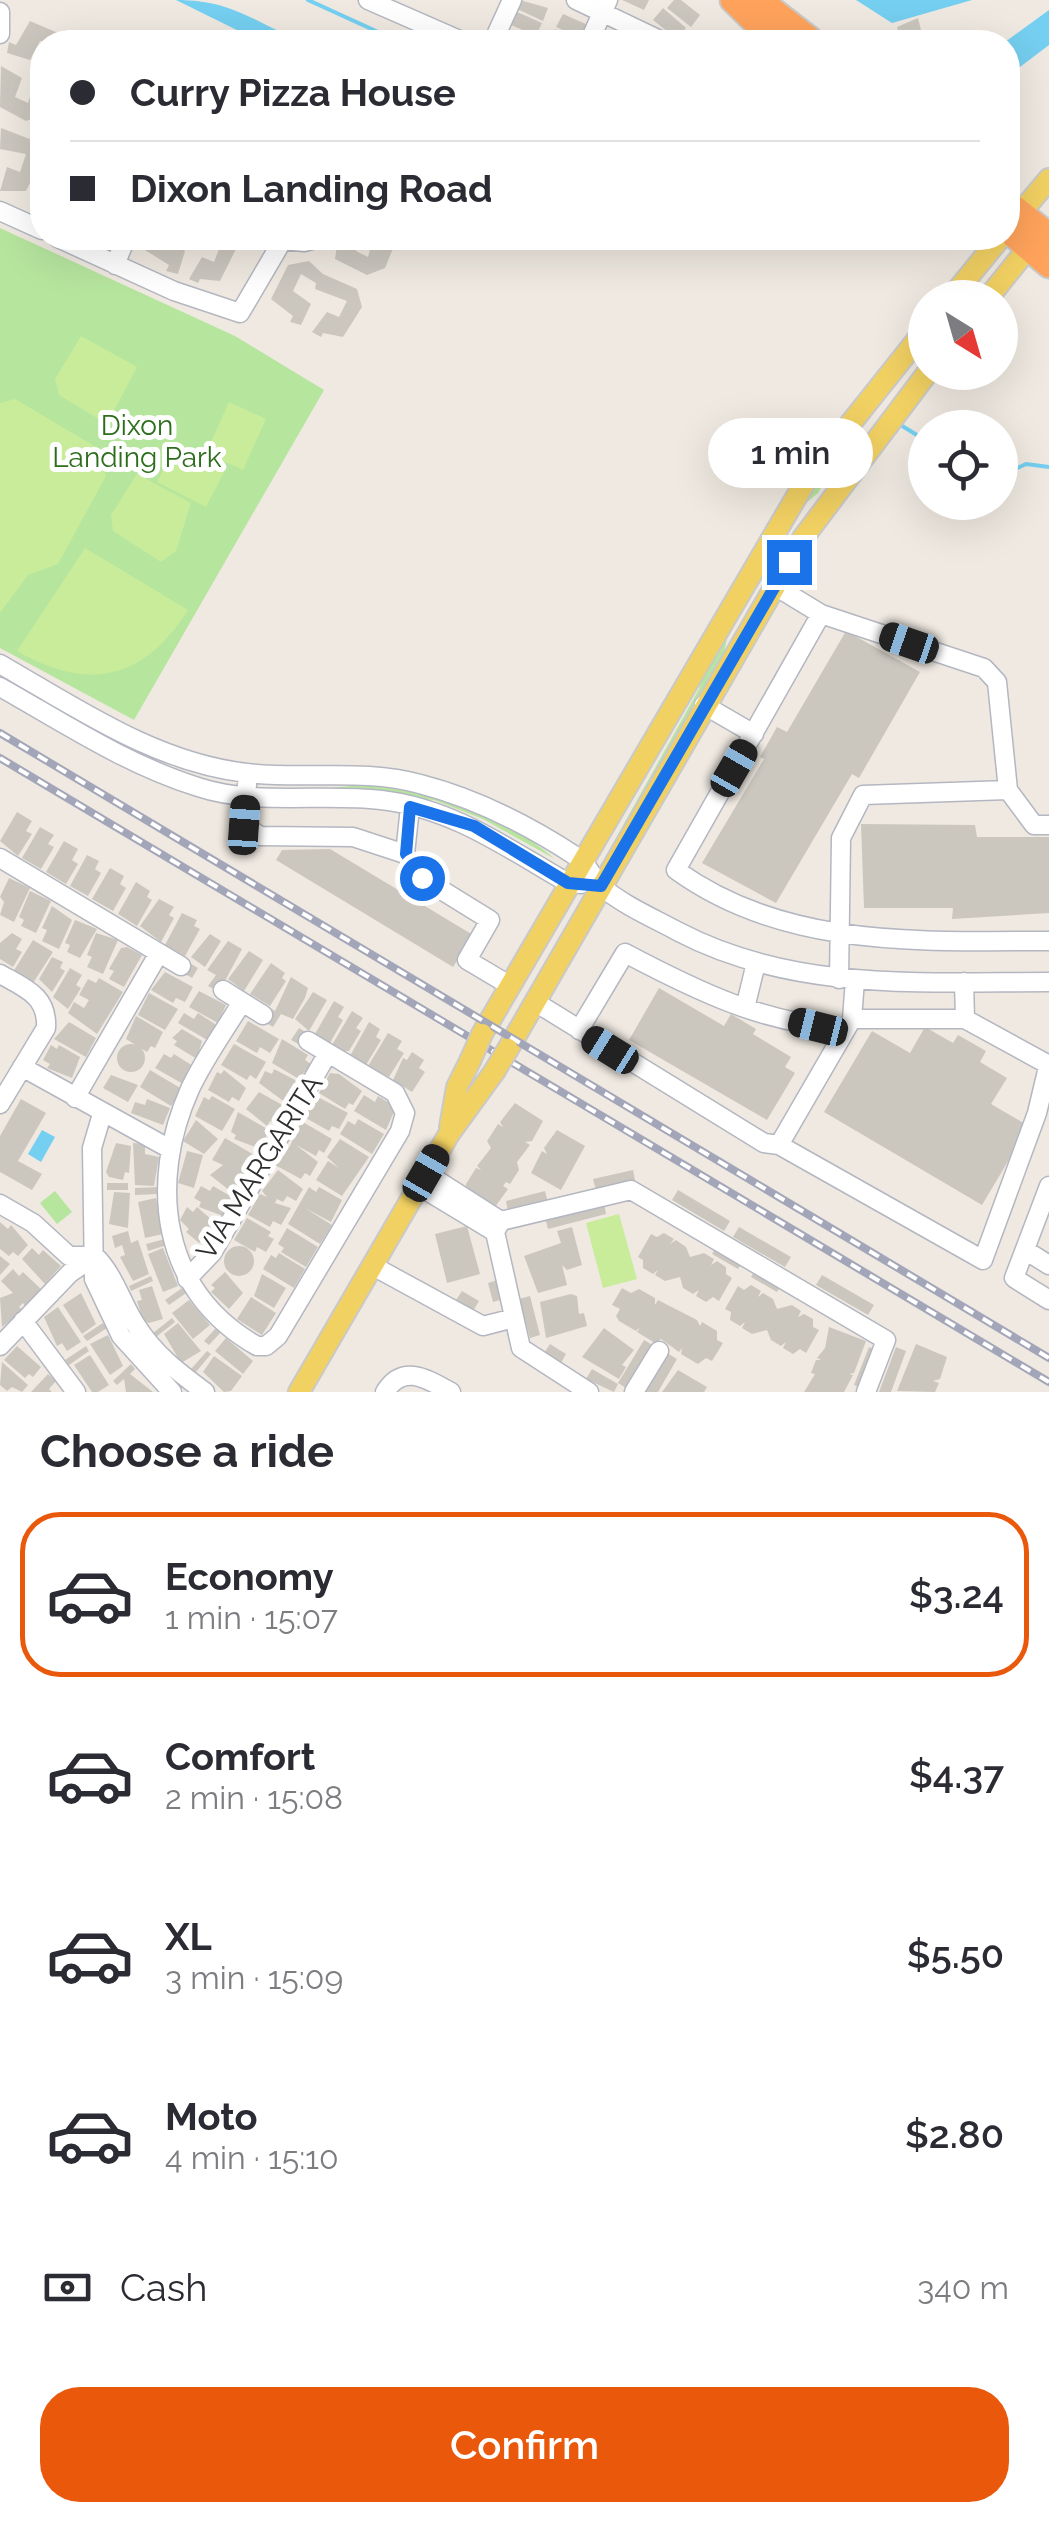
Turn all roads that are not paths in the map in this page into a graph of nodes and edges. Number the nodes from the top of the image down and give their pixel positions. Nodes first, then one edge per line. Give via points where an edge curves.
1 (368, 0) edge
2 (512, 0) edge
3 (576, 0) edge
4 (733, 0) edge
5 (759, 0) edge
6 (606, 6) edge
7 (437, 30) edge
8 (498, 30) edge
9 (595, 30) edge
10 (645, 30) edge
11 (764, 30) edge
12 (798, 30) edge
13 (1049, 180) edge
14 (0, 210) edge
15 (1020, 210) edge
16 (30, 224) edge
17 (1042, 234) edge
18 (83, 250) edge
19 (121, 250) edge
20 (277, 250) edge
21 (990, 250) edge
22 (115, 265) junction
23 (1049, 265) edge
24 (966, 280) edge
25 (1003, 280) edge
26 (908, 352) edge
27 (914, 390) edge
28 (774, 586) junction
29 (821, 614) junction
30 (0, 664) edge
31 (0, 687) edge
32 (704, 704) junction
33 (754, 734) junction
34 (248, 774) junction
35 (1008, 790) junction
36 (246, 796) junction
37 (410, 807) junction
38 (1049, 825) edge
39 (406, 854) junction
40 (0, 858) edge
41 (582, 860) junction
42 (568, 883) junction
43 (601, 886) junction
44 (841, 934) junction
45 (1049, 941) edge
46 (159, 953) junction
47 (756, 962) junction
48 (182, 966) dead end
49 (0, 974) edge
50 (847, 980) junction
51 (964, 982) junction
52 (1049, 982) edge
53 (508, 985) junction
54 (224, 990) dead end
55 (242, 1002) junction
56 (535, 1002) junction
57 (745, 1008) junction
58 (263, 1014) dead end
59 (965, 1018) junction
60 (849, 1023) junction
61 (578, 1030) junction
62 (308, 1041) dead end
63 (328, 1053) junction
64 (1048, 1066) edge
65 (22, 1068) junction
66 (2, 1095) edge
67 (75, 1098) junction
68 (102, 1114) junction
69 (449, 1134) junction
70 (779, 1144) junction
71 (170, 1150) junction
72 (422, 1180) junction
73 (1049, 1186) edge
74 (0, 1204) edge
75 (498, 1227) junction
76 (1024, 1250) junction
77 (95, 1256) junction
78 (1049, 1265) edge
79 (373, 1266) junction
80 (187, 1279) junction
81 (1049, 1300) edge
82 (514, 1318) junction
83 (24, 1322) junction
84 (0, 1346) edge
85 (659, 1350) dead end
86 (76, 1392) edge
87 (172, 1392) edge
88 (206, 1392) edge
89 (299, 1392) edge
90 (385, 1392) edge
91 (451, 1392) edge
92 (589, 1392) edge
93 (634, 1392) edge
94 (866, 1392) edge

1 - 7 street
2 - 8 street
3 - 6 street
4 - 11 highway
5 - 12 highway
6 - 9 street
6 - 10 street
13 - 15 main road
14 - 16 street
17 - 23 highway
17 - 25 main road
18 - 22 street
19 - 22 street
20 - 22 street via 240,312
21 - 24 main road
26 - 41 main road via 808,478
27 - 28 main road
28 - 29 street
28 - 32 main road
29 - 33 street
29 - 35 street via 984,668 996,682
30 - 34 street via 143,744
31 - 36 street via 132,762 200,788
32 - 33 street
32 - 43 main road
33 - 44 street via 676,870 768,920
34 - 36 street
34 - 41 street via 420,783 488,809
35 - 38 street via 1034,824
35 - 44 street via 863,794 841,838
36 - 37 street via 383,800
36 - 39 street via 244,825 260,836 353,838
37 - 39 street
37 - 42 street via 474,826
39 - 53 street via 422,878 490,920 467,960
40 - 46 street
41 - 42 main road
41 - 43 street
42 - 43 street
42 - 53 main road
43 - 47 street via 679,932
43 - 56 main road
44 - 45 street
44 - 50 street
46 - 48 street
46 - 67 street
47 - 50 street
47 - 57 street
49 - 65 street via 41,1000 47,1014
50 - 51 street
50 - 60 street
51 - 52 street
51 - 59 street
53 - 69 main road, bridge via 458,1087
54 - 55 street
55 - 58 street
55 - 71 street via 191,1086
56 - 61 street
56 - 69 main road, bridge
57 - 60 street via 818,1027
57 - 61 street via 625,953
59 - 60 street
59 - 64 street
60 - 70 street
61 - 70 street via 764,1143
62 - 63 street
63 - 80 street, VIA MARGARITA via 212,1253
63 - 80 street via 395,1093 405,1113 278,1336 266,1346 248,1341
64 - 70 street via 984,1260
65 - 66 street
65 - 67 street
67 - 68 street
68 - 71 street
68 - 77 street via 92,1148
69 - 72 main road
71 - 80 street via 164,1179 168,1220
72 - 75 street
72 - 79 main road
73 - 76 street
74 - 77 street via 69,1256
75 - 82 street
75 - 94 street via 631,1190 886,1340
76 - 78 street
76 - 81 street via 1014,1278
77 - 83 street
77 - 87 street via 94,1279 122,1336
77 - 88 street via 158,1354
79 - 82 street via 483,1326
79 - 89 main road
82 - 92 street via 521,1348
83 - 84 street
83 - 86 street
85 - 93 street
90 - 91 street via 408,1374

